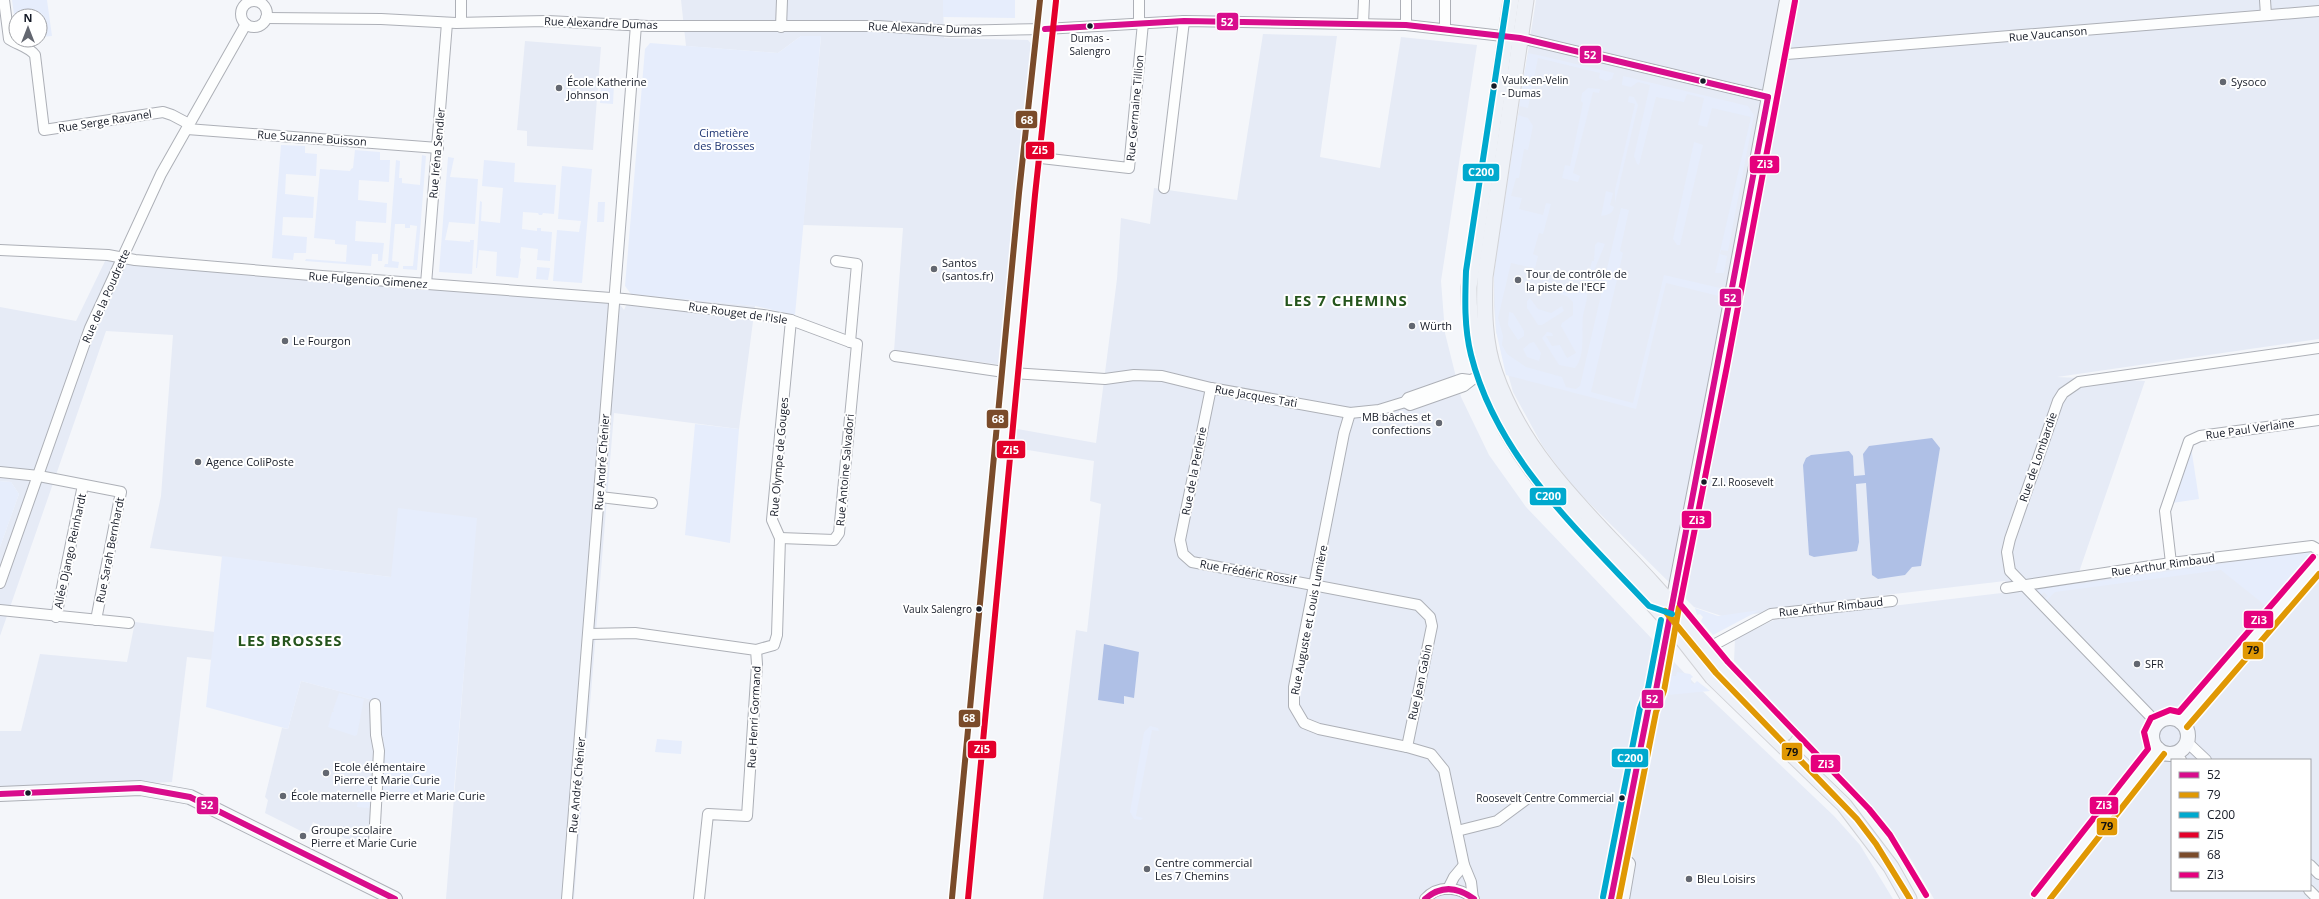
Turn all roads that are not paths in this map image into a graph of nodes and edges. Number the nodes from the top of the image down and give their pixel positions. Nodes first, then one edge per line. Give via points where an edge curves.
1 (4, 0) edge
2 (256, 0) edge
3 (461, 0) edge
4 (782, 0) edge
5 (1048, 0) edge
6 (1140, 0) edge
7 (1364, 0) edge
8 (1406, 0) edge
9 (1445, 0) edge
10 (1511, 0) edge
11 (1526, 0) edge
12 (1787, 0) edge
13 (2265, 0) edge
14 (2319, 11) edge
15 (2266, 15) junction
16 (266, 18) junction
17 (1184, 21) junction
18 (447, 22) junction
19 (462, 22) junction
20 (1141, 23) junction
21 (246, 24) junction
22 (1363, 24) junction
23 (636, 25) junction
24 (1406, 25) junction
25 (781, 27) junction
26 (1045, 29) junction
27 (1445, 29) junction
28 (1513, 37) junction
29 (1776, 54) junction
30 (1768, 97) junction
31 (188, 126) junction
32 (438, 148) junction
33 (1032, 157) junction
34 (1164, 188) dead end
35 (0, 250) edge
36 (122, 257) junction
37 (836, 261) dead end
38 (426, 284) junction
39 (615, 298) junction
40 (791, 320) junction
41 (853, 343) junction
42 (2319, 348) edge
43 (895, 356) dead end
44 (1011, 373) junction
45 (1482, 377) junction
46 (1211, 388) junction
47 (1350, 413) junction
48 (2319, 420) edge
49 (0, 472) edge
50 (39, 476) junction
51 (83, 485) junction
52 (600, 497) junction
53 (652, 503) dead end
54 (780, 538) junction
55 (2319, 550) edge
56 (1183, 554) joint
57 (2319, 562) edge
58 (2171, 563) junction
59 (0, 583) edge
60 (1315, 584) junction
61 (2023, 586) junction
62 (2006, 588) dead end
63 (1892, 601) dead end
64 (1672, 606) junction
65 (0, 610) edge
66 (56, 617) junction
67 (1430, 617) joint
68 (96, 620) junction
69 (1669, 622) junction
70 (129, 623) dead end
71 (589, 634) junction
72 (1708, 648) junction
73 (756, 650) junction
74 (1656, 690) junction
75 (375, 704) dead end
76 (2181, 722) junction
77 (2157, 723) junction
78 (2187, 742) junction
79 (1407, 747) junction
80 (2158, 749) junction
81 (2177, 757) edge
82 (2205, 759) edge
83 (0, 794) edge
84 (1528, 798) dead end
85 (1457, 831) junction
86 (374, 842) dead end
87 (1464, 865) junction
88 (2311, 866) edge
89 (2319, 874) edge
90 (1448, 888) junction
91 (2310, 891) edge
92 (386, 897) edge
93 (567, 899) edge
94 (699, 899) edge
95 (960, 899) edge
96 (1425, 899) edge
97 (1474, 899) edge
98 (1612, 899) edge
99 (1622, 899) edge
100 (1909, 899) edge
101 (1920, 899) edge
102 (2040, 899) edge
103 (2318, 899) edge

1 - 31 street, Rue Serge Ravanel via 9,39 19,46 30,48 35,55 44,130 163,112
2 - 16 street via 266,8
2 - 21 street via 248,2 242,8 241,14
3 - 19 street
4 - 25 street
5 - 26 street
6 - 20 street
7 - 22 street
8 - 24 street
9 - 27 street
10 - 28 main road
11 - 28 main road
12 - 29 street
13 - 15 street
14 - 15 street, Rue Vaucanson
15 - 29 street, Rue Vaucanson
16 - 18 street, Rue Alexandre Dumas
16 - 21 street via 258,26
17 - 20 street, Rue Alexandre Dumas
17 - 22 street, Rue Alexandre Dumas
17 - 34 street
18 - 19 street, Rue Alexandre Dumas
18 - 32 street, Rue Iréna Sendler
19 - 23 street, Rue Alexandre Dumas via 547,21
20 - 26 street, Rue Alexandre Dumas
20 - 33 street, Rue Germaine Tillion via 1129,168
21 - 31 street, Rue de la Poudrette
22 - 24 street, Rue Alexandre Dumas
23 - 25 street, Rue Alexandre Dumas
23 - 39 street, Rue André Chénier
24 - 27 street, Rue Alexandre Dumas
25 - 26 street, Rue Alexandre Dumas via 878,26 951,31
26 - 33 street
27 - 28 street, Rue Alexandre Dumas
28 - 30 street, Rue Alexandre Dumas
28 - 45 main road via 1485,277 1484,310 1488,341
29 - 30 street
30 - 64 street via 1721,358
31 - 32 street, Rue Suzanne Buisson
31 - 36 street, Rue de la Poudrette via 161,174
32 - 38 street, Rue Iréna Sendler
33 - 44 street
35 - 36 street, Rue Fulgencio Gimenez
36 - 38 street, Rue Fulgencio Gimenez
36 - 50 street, Rue de la Poudrette via 90,328
37 - 41 street via 857,264
38 - 39 street, Rue Fulgencio Gimenez
39 - 40 street, Rue Rouget de l'Isle via 763,314
39 - 52 street, Rue André Chénier
40 - 41 street, Rue Rouget de l'Isle
40 - 54 street, Rue Olympe de Gouges via 772,520
41 - 54 street, Rue Antoine Salvadori via 839,533 834,540
42 - 61 street, Rue de Lombardie via 2092,379 2069,387 2058,401 2010,539 2007,552 2010,571
43 - 44 street
44 - 46 street, Rue Jacques Tati via 1105,379 1134,375 1162,376
44 - 95 street
45 - 47 street, Rue Jacques Tati via 1410,405 1406,402 1379,410
45 - 64 main road via 1515,420 1543,465
45 - 69 main road via 1501,421 1528,466
46 - 47 street, Rue Jacques Tati
46 - 56 street, Rue de la Perlerie via 1180,540
47 - 60 street, Rue Auguste et Louis Lumière
48 - 58 street, Rue Paul Verlaine via 2200,436 2189,441 2165,511
49 - 50 street, Rue Sarah Bernhardt
50 - 51 street, Rue Sarah Bernhardt
50 - 59 street, Rue de la Poudrette
51 - 66 street, Allée Django Reinhardt
51 - 68 street, Rue Sarah Bernhardt via 121,492
52 - 53 street
52 - 71 street, Rue André Chénier
54 - 73 street, Rue Olympe de Gouges via 777,635 774,646
55 - 58 street, Rue Arthur Rimbaud via 2312,546
56 - 60 street, Rue Frédéric Rossif via 1192,562
57 - 76 street
58 - 61 street, Rue Arthur Rimbaud
60 - 67 street, Rue Frédéric Rossif via 1418,605
60 - 79 street, Rue Auguste et Louis Lumière via 1294,687 1294,706 1304,723 1319,729
61 - 62 street, Rue Arthur Rimbaud
61 - 77 street, Rue de Lombardie
63 - 72 street, Rue Arthur Rimbaud via 1771,614
64 - 69 street
64 - 72 main road
65 - 66 street
66 - 68 street
67 - 79 street, Rue Jean Gabin via 1432,626
68 - 70 street
69 - 74 street
69 - 100 main road via 1712,677 1844,805 1892,867
71 - 73 street, Rue Henri Gormand via 635,633
71 - 93 street, Rue André Chénier
72 - 101 main road via 1722,667 1863,814 1883,839
73 - 94 street, Rue Henri Gormand via 747,816 708,814
74 - 98 street via 1648,710
74 - 99 street via 1656,714
75 - 86 street via 379,751
76 - 77 street via 2172,718
76 - 78 street via 2187,731
77 - 80 street via 2152,739
78 - 81 street
78 - 82 street
79 - 85 street, Rue Auguste et Louis Lumière via 1431,754 1444,770
80 - 81 street
80 - 102 street
83 - 92 street via 140,788 190,797
84 - 85 street via 1497,821
85 - 87 street, Rue Auguste et Louis Lumière
87 - 90 street
87 - 97 street, Rue Auguste et Louis Lumière
88 - 89 street
90 - 96 street via 1434,892
90 - 97 street via 1458,889
91 - 103 street

